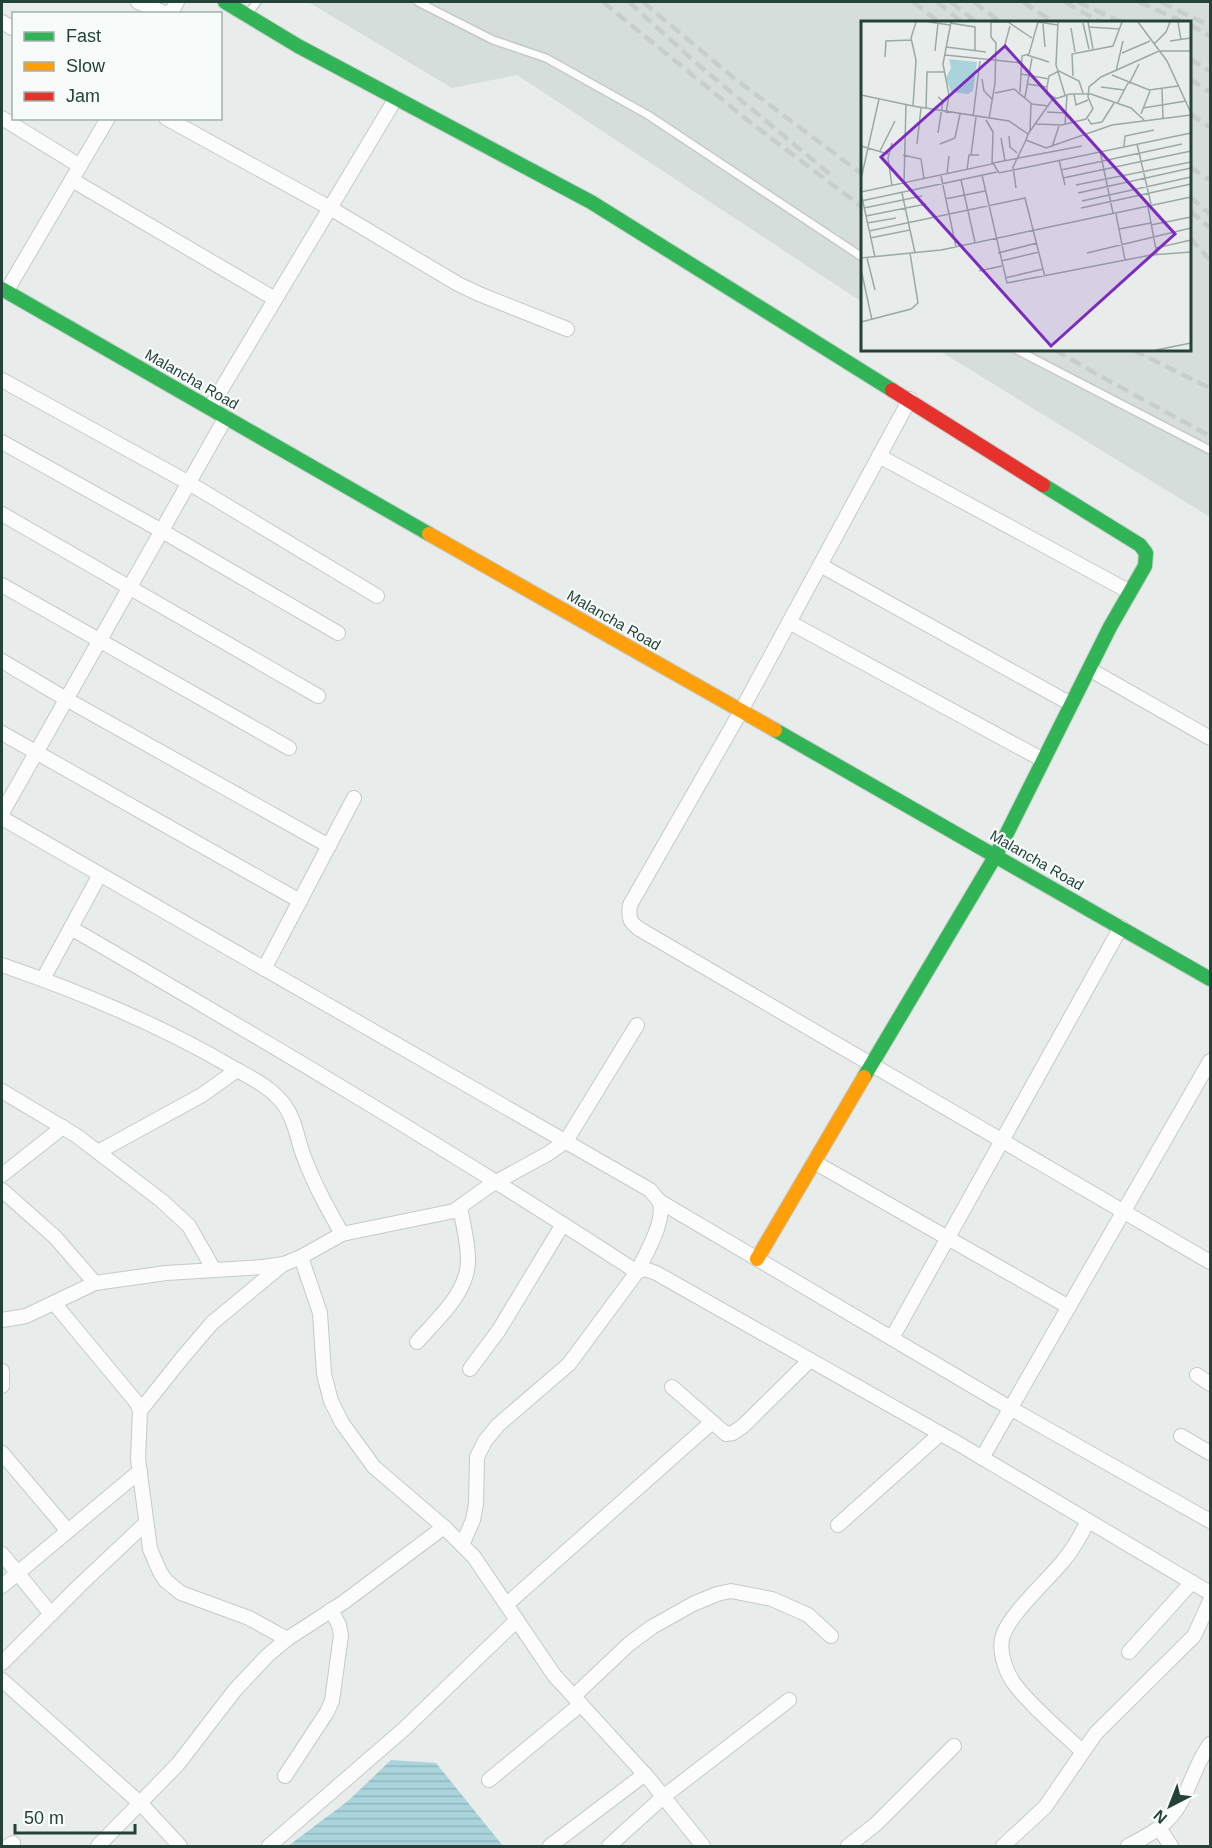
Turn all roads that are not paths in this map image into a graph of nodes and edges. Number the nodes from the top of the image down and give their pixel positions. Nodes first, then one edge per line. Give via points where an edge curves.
1 (138, 2) edge
2 (225, 2) edge
3 (257, 2) edge
4 (418, 2) edge
5 (164, 12) edge
6 (247, 15) junction
7 (396, 98) junction
8 (2, 117) edge
9 (107, 120) edge
10 (170, 120) edge
11 (80, 166) junction
12 (72, 180) junction
13 (330, 208) junction
14 (861, 256) edge
15 (4, 291) edge
16 (275, 299) junction
17 (567, 329) dead end
18 (1019, 351) edge
19 (2, 380) edge
20 (910, 399) junction
21 (210, 408) junction
22 (226, 417) junction
23 (2, 442) edge
24 (1210, 450) edge
25 (879, 456) junction
26 (189, 483) junction
27 (2, 514) edge
28 (162, 531) junction
29 (820, 565) junction
30 (2, 585) edge
31 (129, 589) junction
32 (1130, 592) junction
33 (377, 596) dead end
34 (789, 622) junction
35 (338, 633) dead end
36 (100, 640) junction
37 (2, 661) edge
38 (1089, 669) junction
39 (318, 696) dead end
40 (66, 699) junction
41 (1071, 704) junction
42 (741, 711) junction
43 (2, 733) edge
44 (1210, 738) edge
45 (289, 748) dead end
46 (36, 753) junction
47 (1043, 760) junction
48 (354, 798) dead end
49 (2, 813) edge
50 (2, 818) edge
51 (329, 846) junction
52 (996, 855) junction
53 (99, 876) junction
54 (300, 900) junction
55 (1121, 927) junction
56 (71, 928) junction
57 (2, 965) edge
58 (264, 969) junction
59 (43, 979) junction
60 (1210, 979) edge
61 (637, 1025) dead end
62 (1210, 1061) edge
63 (872, 1064) junction
64 (237, 1070) junction
65 (2, 1090) edge
66 (63, 1127) junction
67 (1003, 1140) junction
68 (566, 1141) junction
69 (98, 1152) junction
70 (814, 1162) junction
71 (2, 1175) edge
72 (498, 1181) junction
73 (2, 1190) edge
74 (659, 1201) junction
75 (460, 1207) junction
76 (1124, 1212) junction
77 (563, 1224) junction
78 (342, 1234) junction
79 (948, 1238) junction
80 (301, 1257) junction
81 (757, 1259) junction
82 (1210, 1262) edge
83 (284, 1263) junction
84 (214, 1270) junction
85 (637, 1272) junction
86 (95, 1283) junction
87 (54, 1303) junction
88 (1068, 1307) junction
89 (2, 1320) edge
90 (892, 1338) junction
91 (417, 1342) dead end
92 (810, 1360) junction
93 (470, 1369) dead end
94 (2, 1371) edge
95 (1197, 1375) dead end
96 (1210, 1384) edge
97 (2, 1386) edge
98 (672, 1387) dead end
99 (1011, 1408) junction
100 (140, 1411) junction
101 (711, 1422) junction
102 (940, 1434) junction
103 (1181, 1436) dead end
104 (2, 1453) edge
105 (1210, 1453) edge
106 (982, 1458) junction
107 (140, 1471) junction
108 (1089, 1521) junction
109 (1210, 1521) edge
110 (146, 1523) junction
111 (838, 1525) dead end
112 (444, 1527) junction
113 (68, 1531) junction
114 (462, 1545) junction
115 (2, 1554) edge
116 (18, 1574) junction
117 (1192, 1582) junction
118 (2, 1586) edge
119 (1210, 1593) edge
120 (1210, 1601) edge
121 (507, 1604) junction
122 (331, 1610) junction
123 (51, 1614) junction
124 (517, 1620) junction
125 (831, 1636) dead end
126 (287, 1639) junction
127 (1129, 1652) dead end
128 (2, 1663) edge
129 (2, 1680) edge
130 (577, 1700) junction
131 (789, 1700) dead end
132 (1210, 1744) edge
133 (954, 1746) dead end
134 (1082, 1751) junction
135 (645, 1774) junction
136 (285, 1776) dead end
137 (489, 1780) dead end
138 (663, 1797) junction
139 (141, 1804) junction
140 (1159, 1828) junction
141 (98, 1846) edge
142 (180, 1846) edge
143 (269, 1846) edge
144 (550, 1846) edge
145 (609, 1846) edge
146 (703, 1846) edge
147 (848, 1846) edge
148 (1003, 1846) edge
149 (1128, 1846) edge
150 (1171, 1846) edge

1 - 5 street
2 - 6 street
3 - 6 lane
4 - 14 lane via 493,40 546,58 648,115
6 - 7 street
7 - 13 street
7 - 20 street via 591,202
8 - 11 street
9 - 11 street
10 - 13 street
11 - 12 street
12 - 15 street
12 - 16 street
13 - 16 street
13 - 17 street via 458,284
15 - 21 street, Malancha Road
16 - 21 street
18 - 24 lane
19 - 26 street
20 - 25 street
20 - 32 street via 1140,544 1146,553 1145,566
21 - 22 street, Malancha Road
22 - 26 street
22 - 42 street, Malancha Road
23 - 28 street
25 - 29 street
25 - 32 street
26 - 28 street
26 - 33 street
27 - 31 street
28 - 31 street
28 - 35 street
29 - 34 street
29 - 41 street
30 - 36 street
31 - 36 street
31 - 39 street
32 - 38 street
34 - 42 street
34 - 47 street
36 - 40 street
36 - 45 street
37 - 40 street
38 - 41 street
38 - 44 street
40 - 46 street
40 - 51 street
41 - 47 street
42 - 52 street, Malancha Road
42 - 63 street via 630,905 628,916 641,930
43 - 46 street
46 - 49 street
46 - 54 street
47 - 52 street
48 - 51 street
50 - 53 street
51 - 54 street
52 - 55 street, Malancha Road
52 - 63 street
53 - 56 street
53 - 58 street
54 - 58 street
55 - 60 street, Malancha Road
55 - 67 street
56 - 59 street
56 - 72 street
57 - 59 street
58 - 68 street
59 - 64 street via 182,1038
61 - 68 street
62 - 76 street
63 - 67 street
63 - 70 street
64 - 69 street via 202,1095
64 - 78 street via 276,1095 285,1106 316,1186
65 - 66 street
66 - 69 street
66 - 71 street
67 - 76 street
67 - 79 street
68 - 72 street
68 - 74 street via 650,1190
69 - 84 street via 189,1226
70 - 79 street
70 - 81 street
72 - 75 street
72 - 77 street
73 - 86 street via 55,1237
74 - 81 street
74 - 85 street via 662,1213
75 - 78 street
75 - 91 street via 467,1277 447,1308
76 - 82 street
76 - 88 street
77 - 85 street
77 - 93 street via 499,1330
78 - 80 street
79 - 88 street
79 - 90 street
80 - 83 street
80 - 112 street via 320,1313 324,1374 342,1423 374,1467
81 - 90 street
83 - 84 street
83 - 100 street via 212,1323
84 - 86 street
85 - 92 street via 645,1269 656,1273
85 - 114 street via 569,1364 485,1441 477,1457 473,1520
86 - 87 street
87 - 89 street via 26,1316
87 - 100 street via 130,1393
88 - 99 street
90 - 99 street
92 - 101 street via 733,1433 726,1434
92 - 102 street
94 - 97 street
95 - 96 street
98 - 101 street
99 - 106 street
99 - 109 street
100 - 107 street
101 - 121 street
102 - 106 street
102 - 111 street
103 - 105 street
104 - 113 street
106 - 108 street
107 - 110 street
107 - 113 street
108 - 117 street
108 - 134 street via 1063,1562 1010,1622 1002,1645 1006,1666 1016,1686
110 - 123 street
110 - 126 street via 154,1560 173,1587 249,1618
112 - 114 street
112 - 122 street
113 - 116 street
114 - 121 street
115 - 116 street
116 - 118 street
116 - 123 street
117 - 119 street
117 - 127 street
120 - 134 street via 1194,1636
121 - 124 street
122 - 126 street
122 - 136 street via 341,1635 332,1701
123 - 128 street
124 - 130 street via 554,1675
124 - 143 street via 404,1729
125 - 130 street via 808,1615 772,1599 731,1591 717,1594 628,1644
126 - 139 street via 235,1690 178,1764
129 - 139 street
130 - 135 street
130 - 137 street
131 - 138 street
132 - 140 street via 1176,1810
133 - 147 street via 876,1824
134 - 148 street via 1046,1807
135 - 138 street
135 - 144 street
138 - 145 street
138 - 146 street
139 - 141 street
139 - 142 street
140 - 149 street
140 - 150 street

